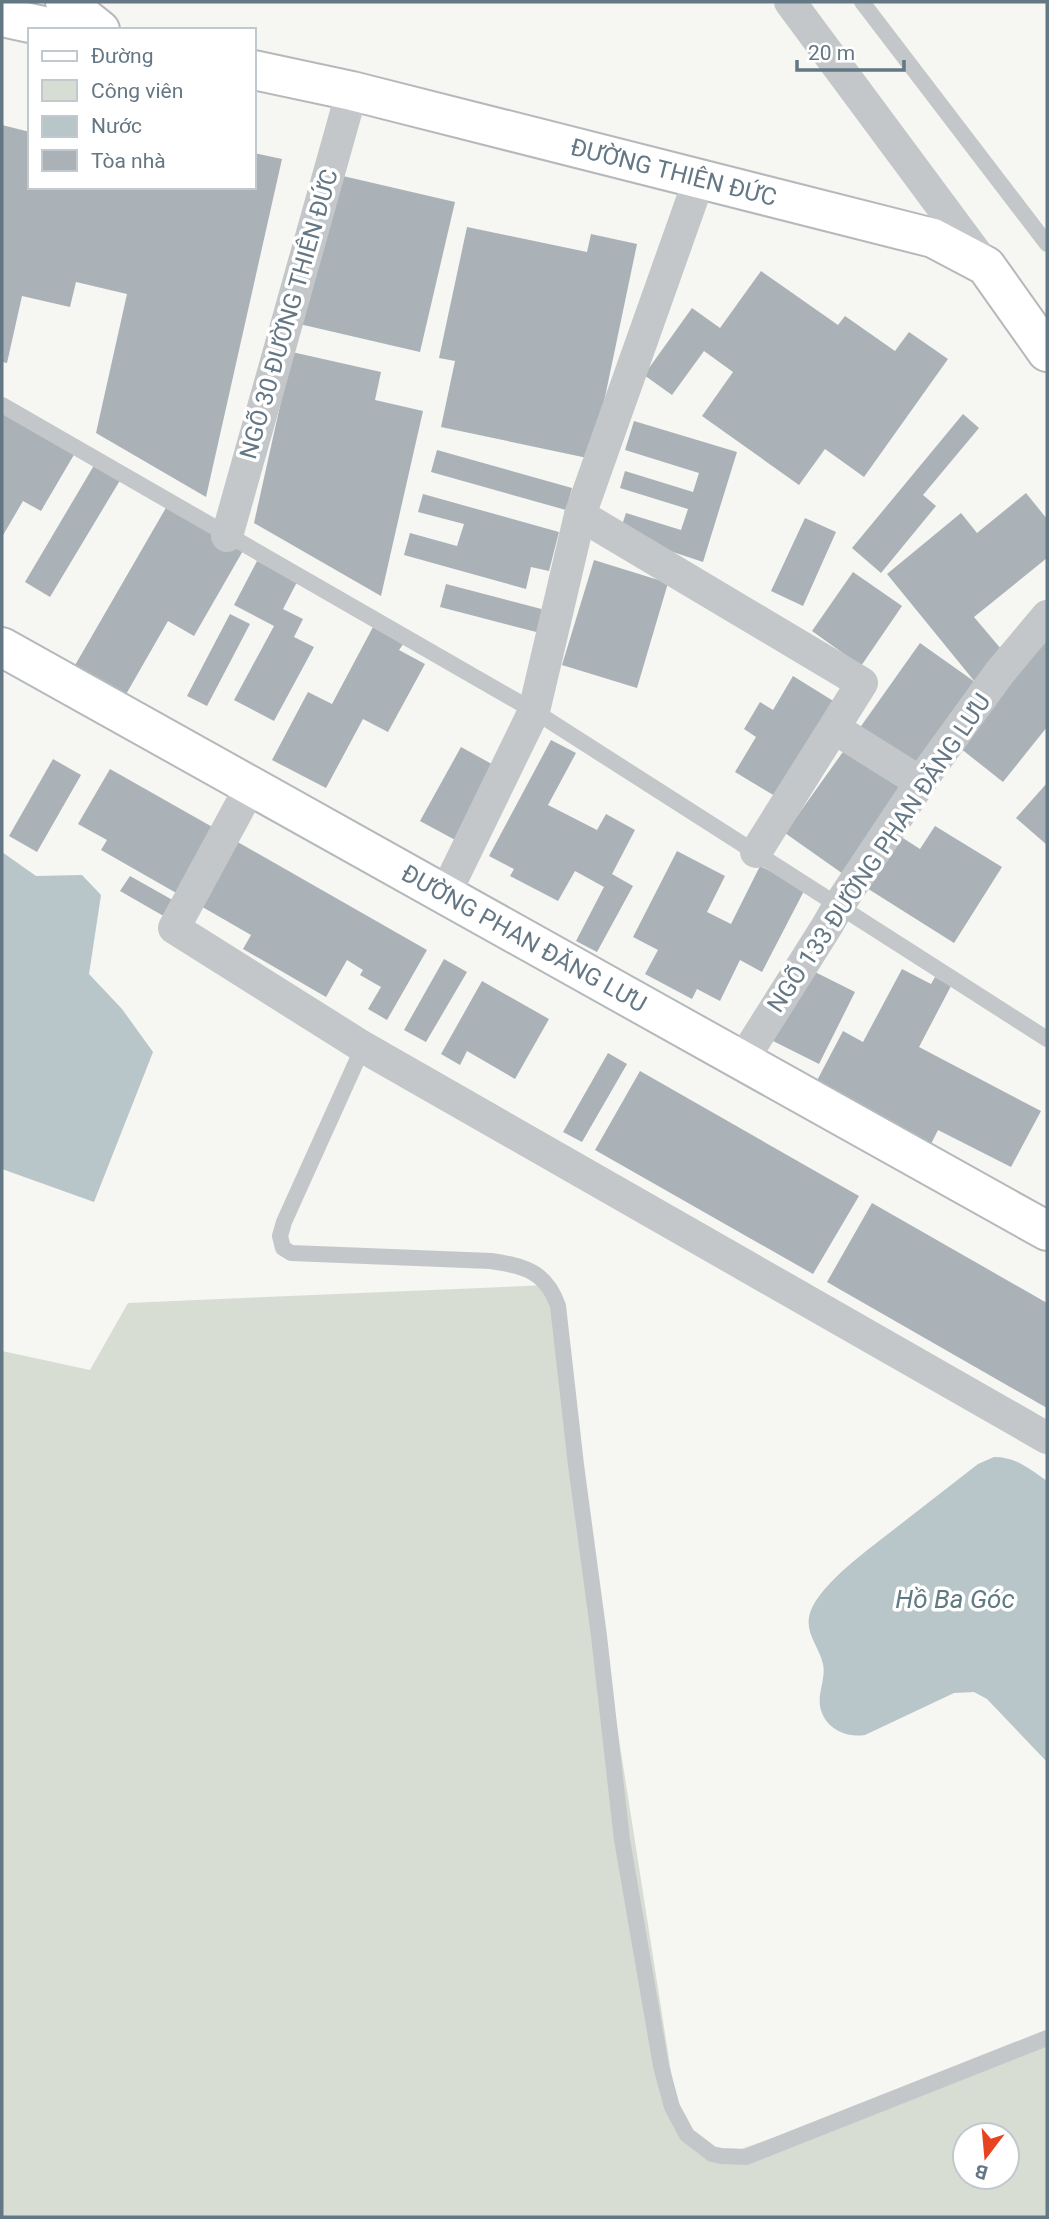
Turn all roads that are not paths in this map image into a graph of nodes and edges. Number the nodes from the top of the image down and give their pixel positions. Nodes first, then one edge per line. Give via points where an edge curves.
1 (65, 2) edge
2 (790, 2) edge
3 (862, 2) edge
4 (2, 18) edge
5 (52, 28) edge
6 (98, 28) edge
7 (256, 70) edge
8 (352, 91) junction
9 (699, 180) junction
10 (1047, 244) edge
11 (986, 266) junction
12 (1047, 352) edge
13 (2, 405) edge
14 (580, 515) junction
15 (227, 536) junction
16 (1047, 616) edge
17 (2, 647) edge
18 (534, 711) junction
19 (834, 728) junction
20 (920, 782) junction
21 (251, 786) junction
22 (757, 852) junction
23 (444, 894) junction
24 (839, 905) junction
25 (1047, 1039) edge
26 (363, 1047) junction
27 (743, 1060) junction
28 (1047, 1231) edge
29 (1047, 1438) edge
30 (1047, 2038) edge

1 - 6 main road
2 - 11 street
3 - 10 lane
4 - 5 main road
7 - 8 main road, ĐƯỜNG THIÊN ĐỨC
8 - 9 main road, ĐƯỜNG THIÊN ĐỨC
8 - 15 street, NGÕ 30 ĐƯỜNG THIÊN ĐỨC
9 - 11 main road, ĐƯỜNG THIÊN ĐỨC via 933,238
9 - 14 street
11 - 12 main road, ĐƯỜNG THIÊN ĐỨC
13 - 15 lane
14 - 18 street
14 - 19 street via 862,683
15 - 18 lane
16 - 20 street, NGÕ 133 ĐƯỜNG PHAN ĐĂNG LƯU via 999,672
17 - 21 main road, ĐƯỜNG PHAN ĐĂNG LƯU
18 - 22 lane
18 - 23 street
19 - 20 street
19 - 22 street
20 - 24 street, NGÕ 133 ĐƯỜNG PHAN ĐĂNG LƯU
21 - 23 main road, ĐƯỜNG PHAN ĐĂNG LƯU
21 - 26 street via 174,928
22 - 24 lane
23 - 27 main road, ĐƯỜNG PHAN ĐĂNG LƯU
24 - 25 lane
24 - 27 street, NGÕ 133 ĐƯỜNG PHAN ĐĂNG LƯU
26 - 29 street
26 - 30 lane via 284,1222 283,1248 517,1265 538,1275 555,1297 622,1840 661,2066 672,2107 687,2135 712,2154 746,2157
27 - 28 main road, ĐƯỜNG PHAN ĐĂNG LƯU

